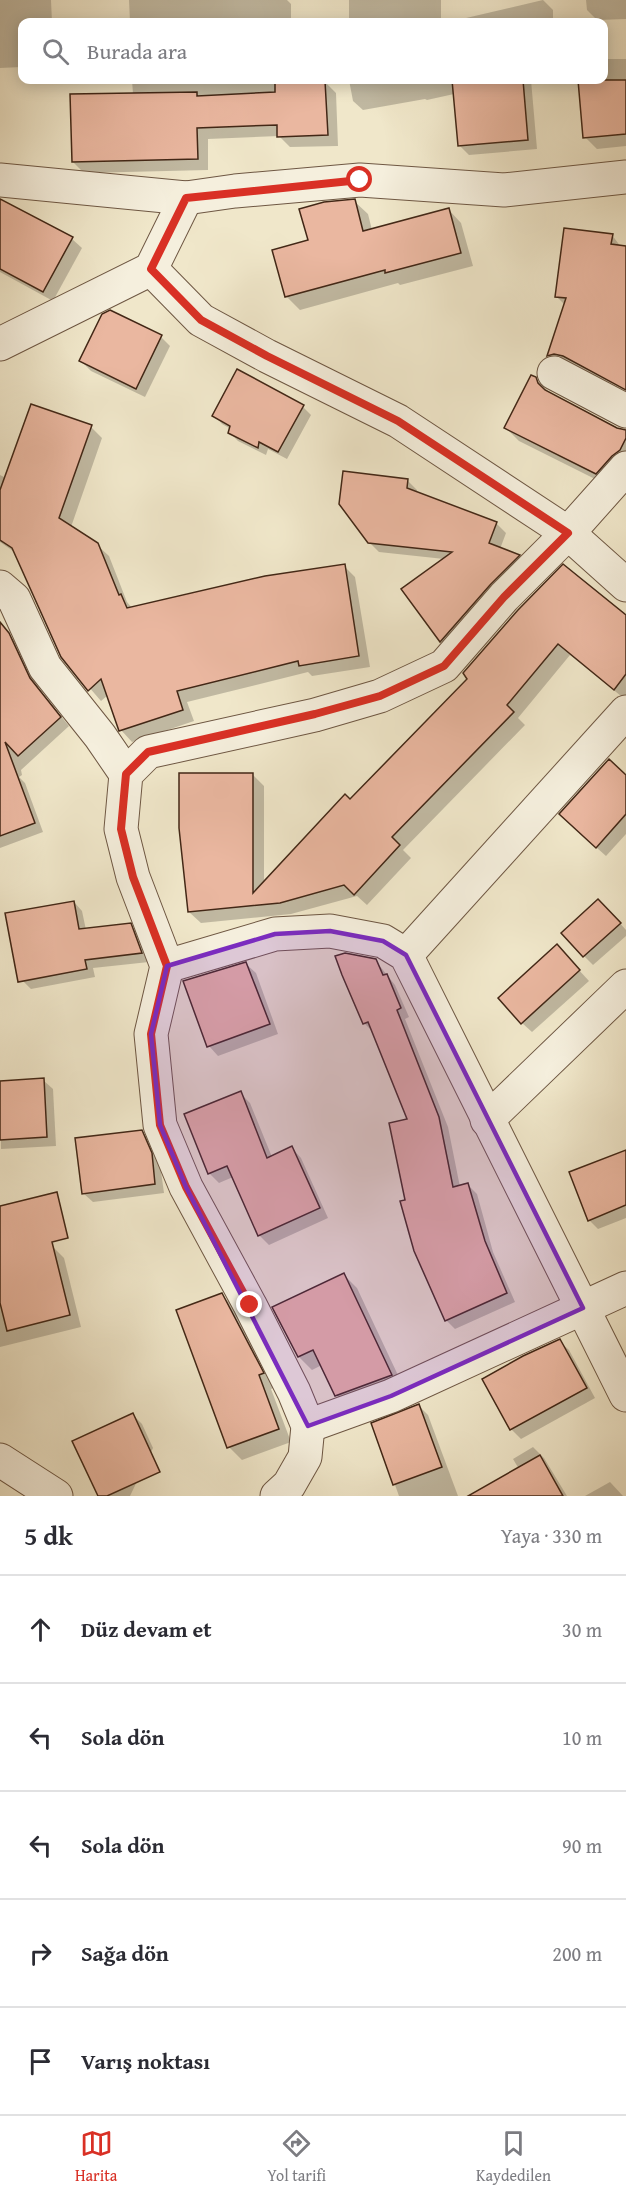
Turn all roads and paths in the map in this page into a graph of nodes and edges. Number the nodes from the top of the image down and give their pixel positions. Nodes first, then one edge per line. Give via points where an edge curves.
1 (626, 177) edge
2 (0, 180) edge
3 (186, 198) junction
4 (151, 269) junction
5 (0, 344) edge
6 (554, 373) dead end
7 (626, 411) edge
8 (626, 468) edge
9 (568, 533) junction
10 (626, 585) edge
11 (0, 587) edge
12 (626, 712) edge
13 (126, 774) junction
14 (405, 955) junction
15 (167, 966) junction
16 (626, 986) edge
17 (487, 1120) junction
18 (626, 1288) edge
19 (583, 1308) junction
20 (626, 1395) edge
21 (308, 1426) junction
22 (0, 1460) edge
23 (56, 1496) edge
24 (277, 1496) edge

1 - 3 street via 504,190 360,180
2 - 3 street
3 - 4 street
4 - 5 street
4 - 9 street via 201,320 398,421
6 - 7 street
8 - 9 street
9 - 10 street
9 - 13 street via 504,597 444,666 380,696 148,752
11 - 13 street via 14,599 45,667
12 - 14 street
13 - 15 street via 121,829 133,877
14 - 15 street via 383,941 330,931 275,934
14 - 17 street
15 - 21 street via 151,1034 160,1125 186,1187 250,1305
16 - 17 street
17 - 19 street
18 - 19 street
19 - 20 street
19 - 21 street via 391,1395
21 - 24 street via 305,1457 289,1485
22 - 23 street

